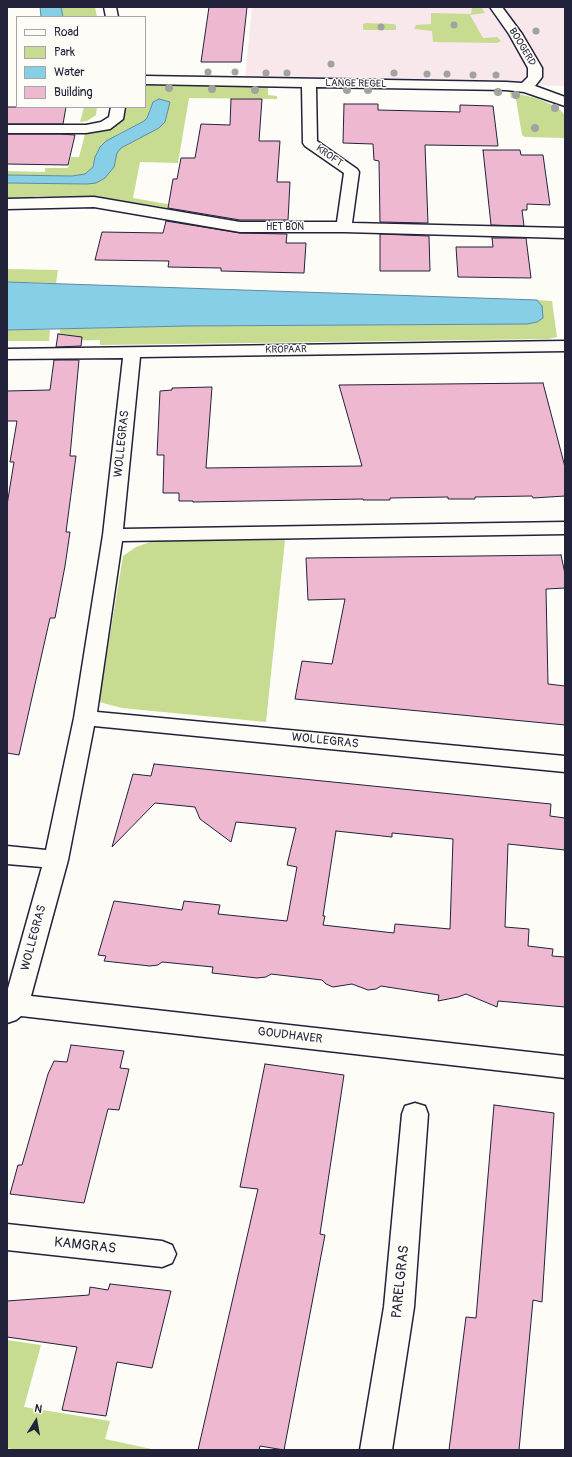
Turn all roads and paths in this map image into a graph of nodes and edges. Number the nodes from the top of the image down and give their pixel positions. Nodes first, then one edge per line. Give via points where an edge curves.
1 (496, 7) edge
2 (146, 80) edge
3 (309, 83) junction
4 (526, 88) junction
5 (565, 102) edge
6 (118, 108) edge
7 (7, 128) edge
8 (7, 204) edge
9 (344, 227) junction
10 (565, 233) edge
11 (565, 346) edge
12 (132, 352) junction
13 (7, 354) edge
14 (565, 528) edge
15 (112, 535) junction
16 (84, 718) junction
17 (565, 764) edge
18 (7, 855) edge
19 (56, 860) junction
20 (11, 1009) edge
21 (565, 1067) edge
22 (415, 1114) dead end
23 (7, 1237) edge
24 (162, 1254) dead end
25 (376, 1450) edge

1 - 4 street, BOOGERD via 535,68 535,77
2 - 3 street, LANGE REGEL
3 - 4 street, LANGE REGEL
3 - 9 street, KROFT via 310,143 352,172
4 - 5 street, LANGE REGEL
6 - 7 street via 116,119 105,126 86,129
8 - 9 street, HET BON via 94,202 240,227
9 - 10 street, HET BON
11 - 12 street, KROPAAR
12 - 13 street, KROPAAR
12 - 15 street, WOLLEGRAS
14 - 15 street
15 - 16 street, WOLLEGRAS
16 - 17 street, WOLLEGRAS
16 - 19 street, WOLLEGRAS
18 - 19 street
19 - 20 street, WOLLEGRAS
20 - 21 street, GOUDHAVER
22 - 25 street, PARELGRAS via 399,1307
23 - 24 street, KAMGRAS

